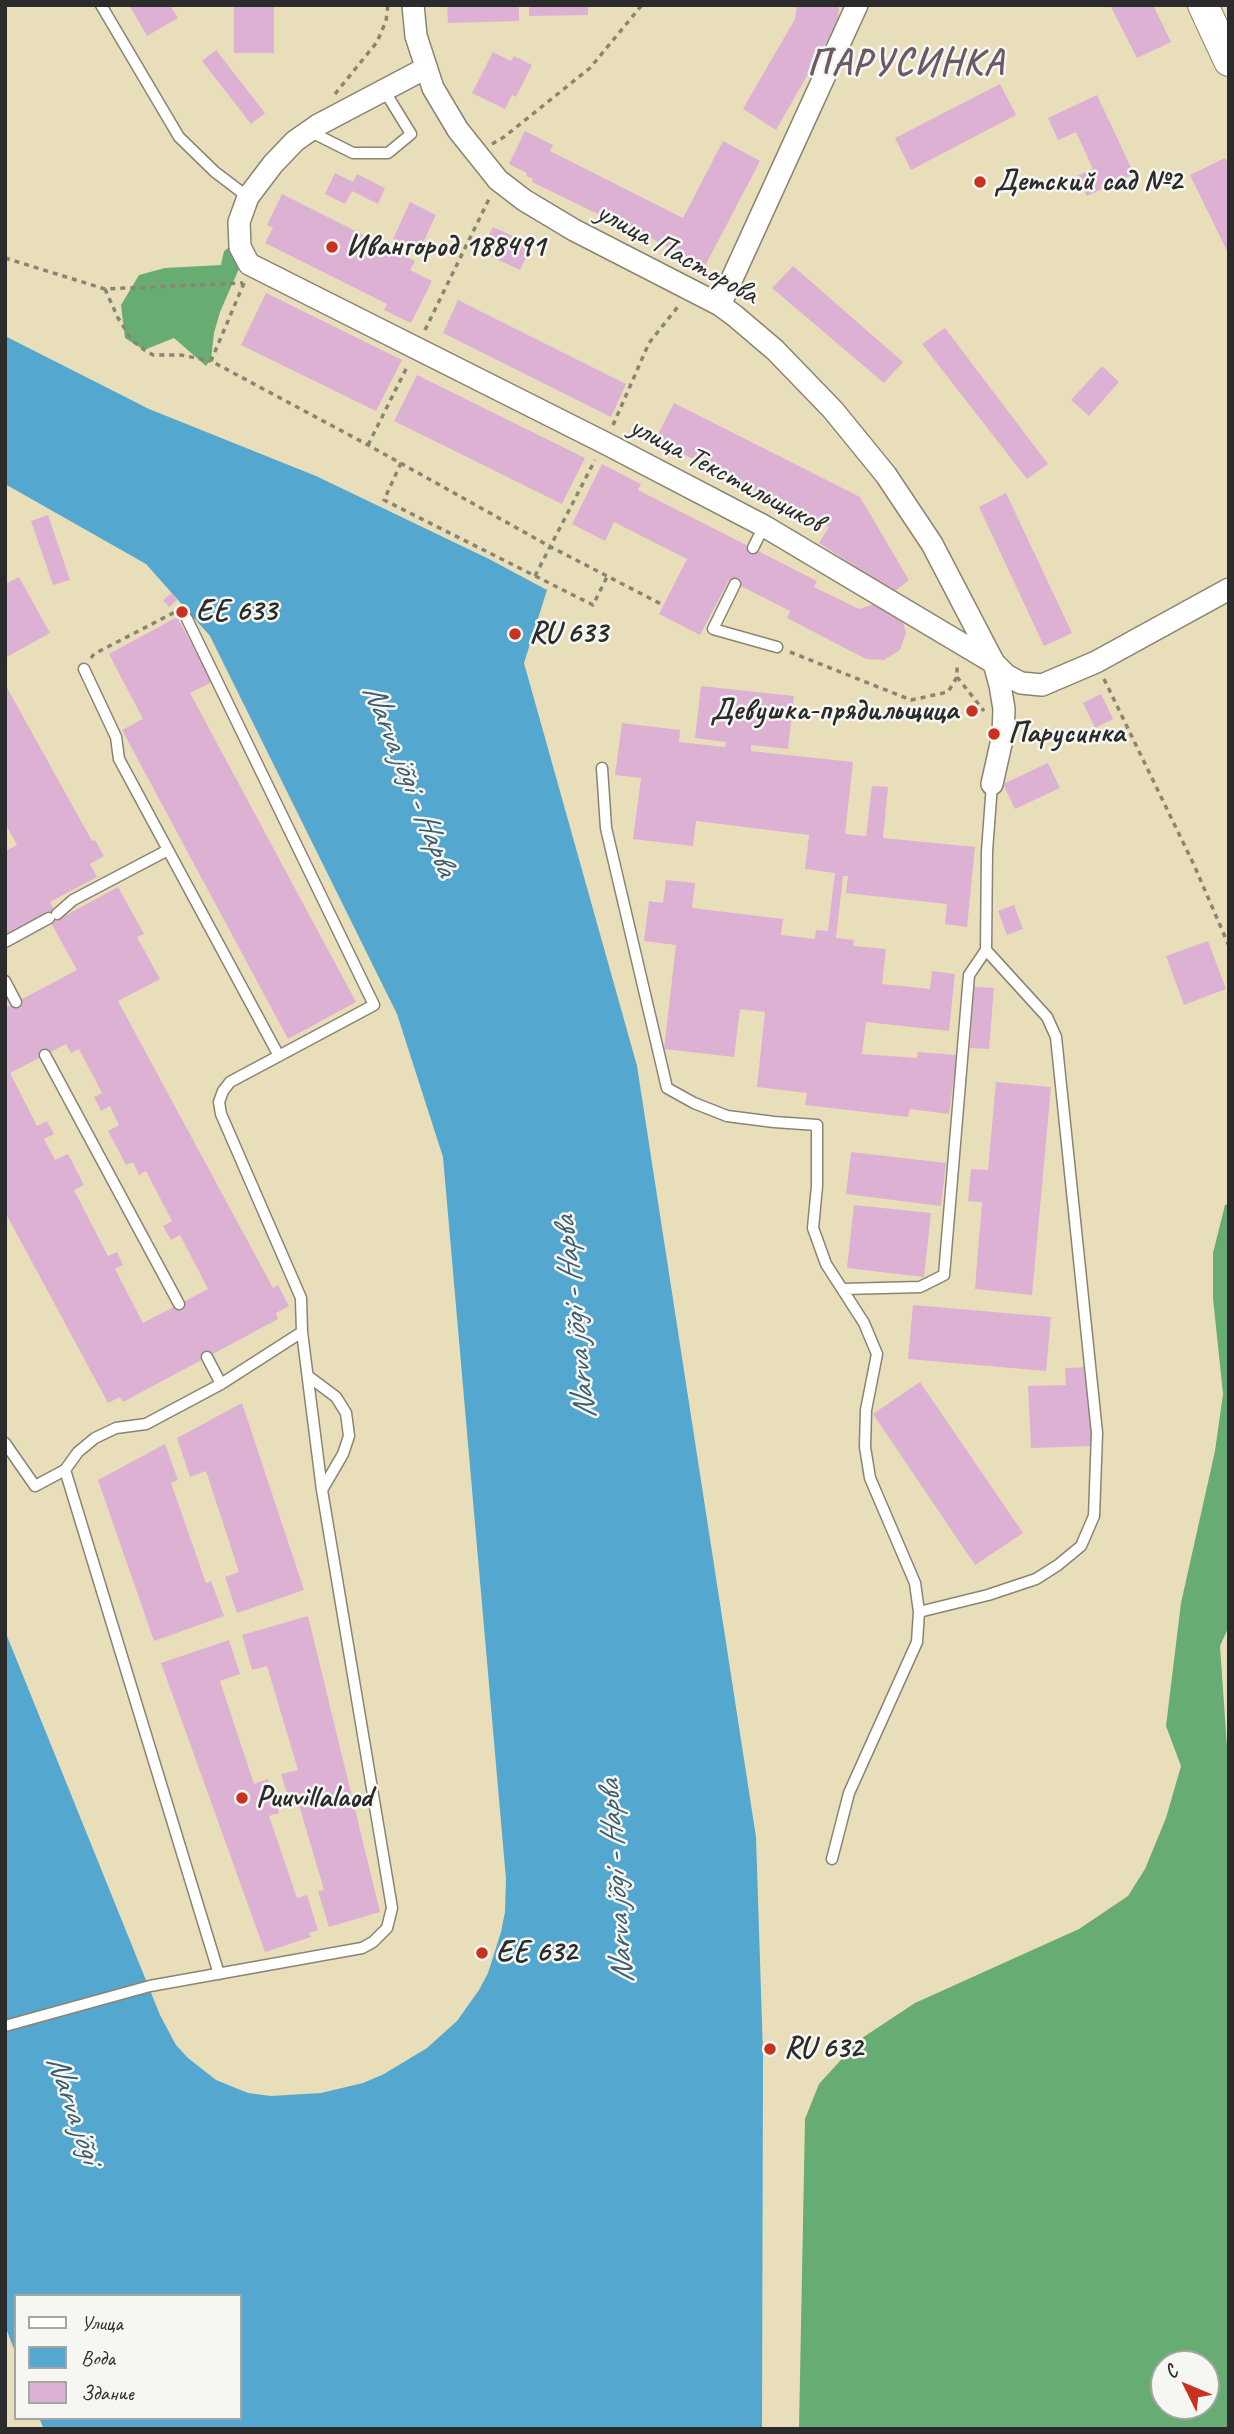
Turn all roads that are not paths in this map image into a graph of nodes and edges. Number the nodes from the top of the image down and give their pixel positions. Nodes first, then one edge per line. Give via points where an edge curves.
1 (101, 5) edge
2 (413, 5) edge
3 (857, 5) edge
4 (1203, 5) edge
5 (1229, 61) edge
6 (426, 68) junction
7 (384, 90) junction
8 (309, 131) junction
9 (248, 197) junction
10 (720, 305) junction
11 (764, 526) junction
12 (753, 548) dead end
13 (736, 584) dead end
14 (1229, 589) edge
15 (187, 619) road end
16 (778, 647) road end
17 (994, 663) junction
18 (84, 669) road end
19 (602, 768) dead end
20 (992, 784) joint
21 (168, 850) junction
22 (5, 942) edge
23 (986, 950) junction
24 (5, 981) edge
25 (16, 1002) dead end
26 (45, 1055) dead end
27 (279, 1056) junction
28 (843, 1289) junction
29 (178, 1304) dead end
30 (302, 1332) junction
31 (207, 1357) dead end
32 (307, 1376) junction
33 (221, 1384) junction
34 (5, 1443) edge
35 (65, 1470) junction
36 (322, 1490) junction
37 (919, 1612) junction
38 (832, 1859) dead end
39 (219, 1974) junction
40 (5, 2026) edge

1 - 9 lane via 179,136
2 - 6 street, улица Пасторова
3 - 10 street
4 - 5 street
6 - 7 street
6 - 10 street, улица Пасторова via 444,107 498,180 574,230
7 - 8 street
7 - 8 lane via 411,134 388,153 353,153
8 - 9 street via 273,164
9 - 11 street, улица Текстильщиков via 239,222 247,273 416,348
10 - 17 street, улица Пасторова via 775,350 887,475 932,544
11 - 12 lane
11 - 17 street, улица Текстильщиков
13 - 16 lane via 713,629
14 - 17 street, улица Текстильщиков via 1096,662 1042,685 1021,683
15 - 27 lane via 373,1005
17 - 20 street via 1004,709
18 - 21 lane via 116,737 119,759
19 - 28 lane via 606,828 667,1088 727,1116 817,1125 813,1228 826,1264
20 - 23 lane
21 - 22 lane
21 - 27 lane
23 - 28 lane via 969,975 944,1275 920,1287
23 - 37 lane via 1046,1017 1056,1037 1097,1433 1094,1516 1081,1546 1036,1579
24 - 25 lane
26 - 29 lane
27 - 30 lane via 230,1082 219,1102 220,1114 301,1298
28 - 37 lane via 877,1354 866,1410 870,1478 915,1583
30 - 32 lane
30 - 33 lane
31 - 33 lane
32 - 36 lane
32 - 36 lane via 336,1397 346,1413 349,1436
33 - 35 lane via 146,1424 117,1428 95,1438
34 - 35 lane via 35,1486
35 - 39 lane
36 - 39 lane via 393,1909 387,1928 362,1948
37 - 38 lane via 917,1642 849,1793
39 - 40 lane via 150,1986

